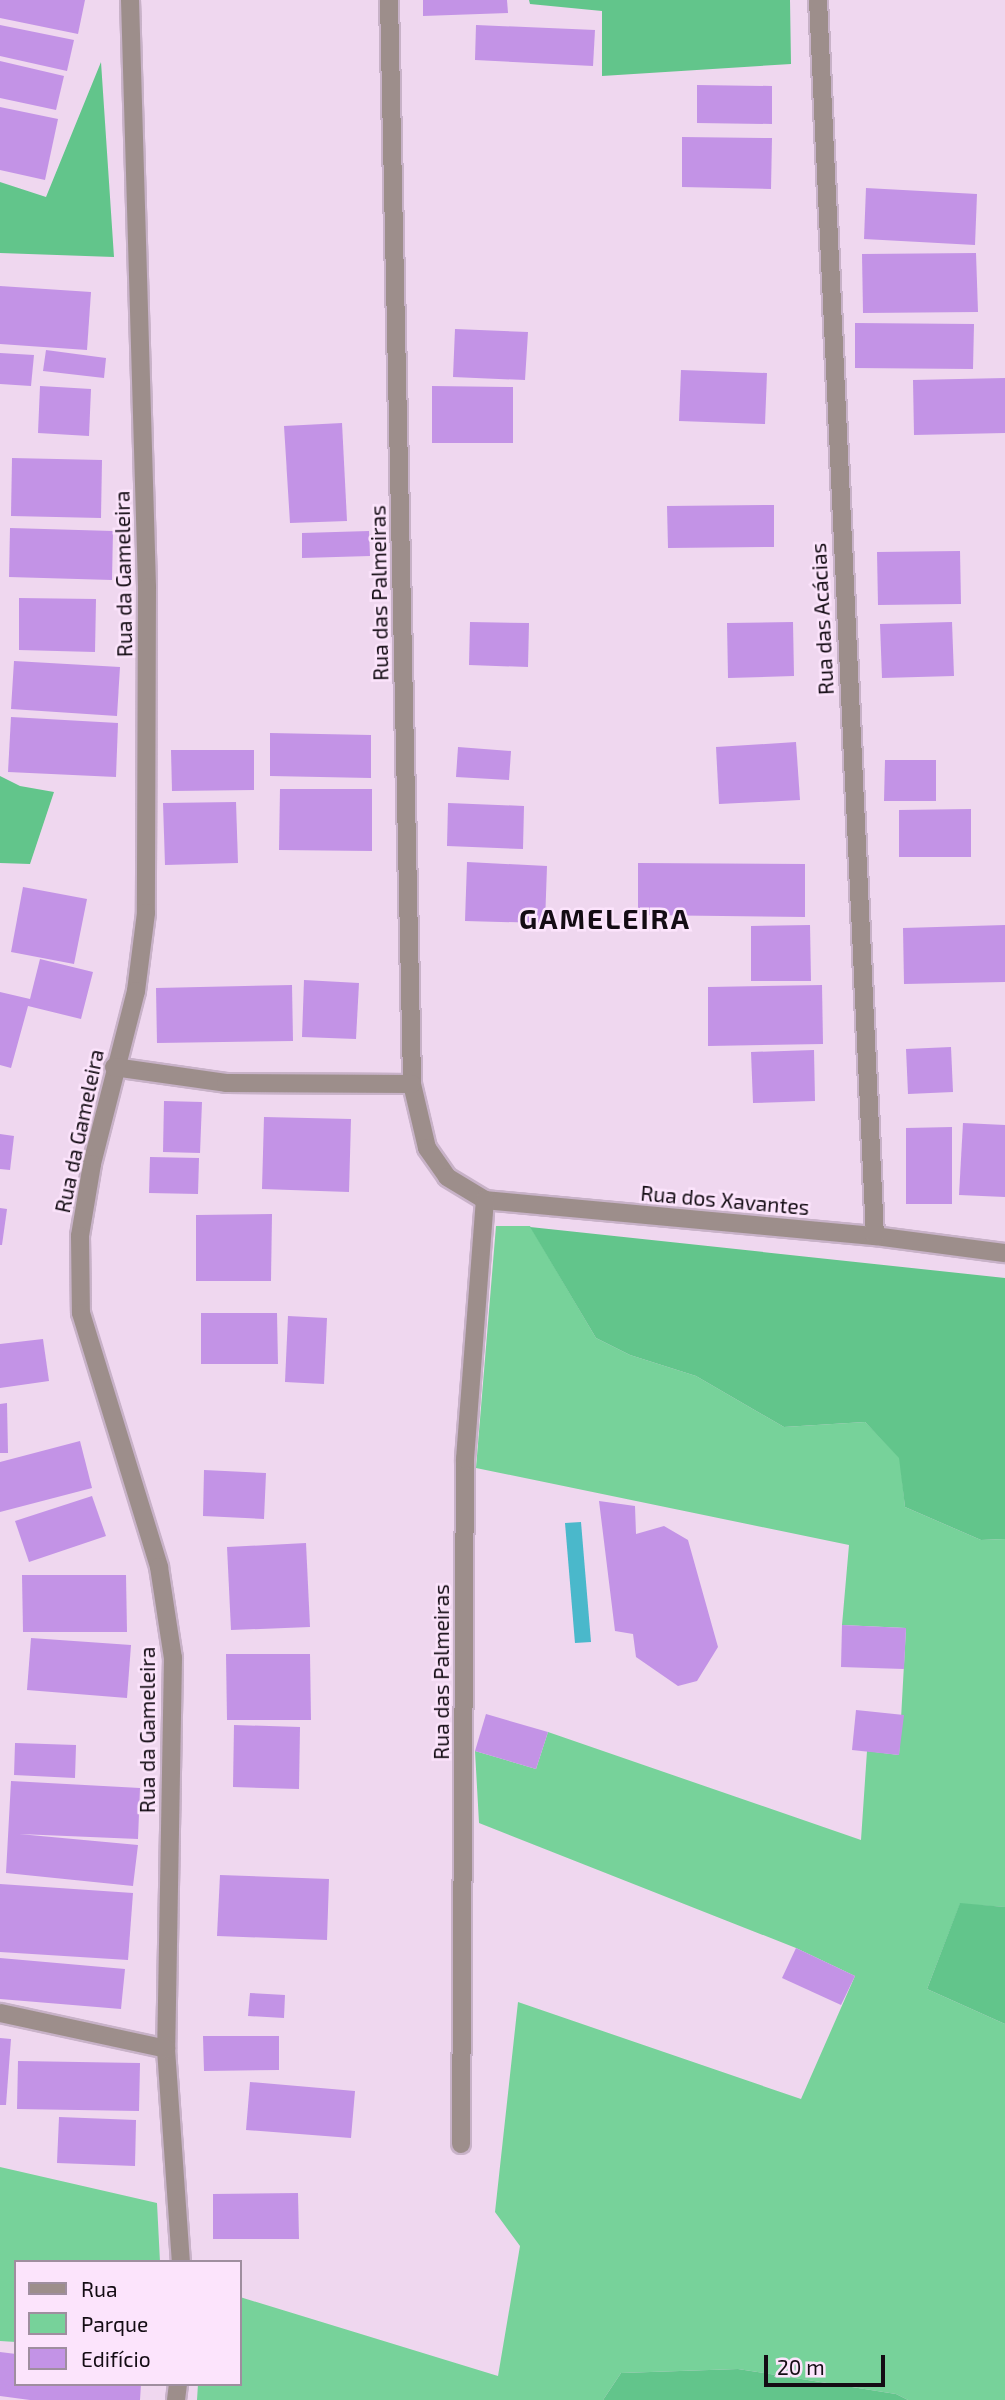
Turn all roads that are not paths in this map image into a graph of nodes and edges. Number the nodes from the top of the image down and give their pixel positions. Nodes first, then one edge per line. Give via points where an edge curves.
1 (130, 0) edge
2 (389, 0) edge
3 (818, 0) edge
4 (114, 1067) junction
5 (412, 1084) junction
6 (447, 1177) joint
7 (485, 1200) junction
8 (875, 1236) junction
9 (1005, 1253) edge
10 (0, 2014) edge
11 (166, 2049) junction
12 (461, 2144) dead end
13 (181, 2260) edge

1 - 4 street, Rua da Gameleira via 147,587 146,913 136,991
2 - 5 street, Rua das Palmeiras
3 - 8 street, Rua das Acácias
4 - 5 street via 226,1083
4 - 11 street, Rua da Gameleira via 80,1236 82,1313 159,1567 173,1658
5 - 6 street, Rua das Palmeiras via 426,1148
6 - 7 street, Rua dos Xavantes
7 - 8 street, Rua dos Xavantes
7 - 12 street, Rua das Palmeiras via 465,1459
8 - 9 street, Rua dos Xavantes
10 - 11 street
11 - 13 street, Rua da Gameleira

